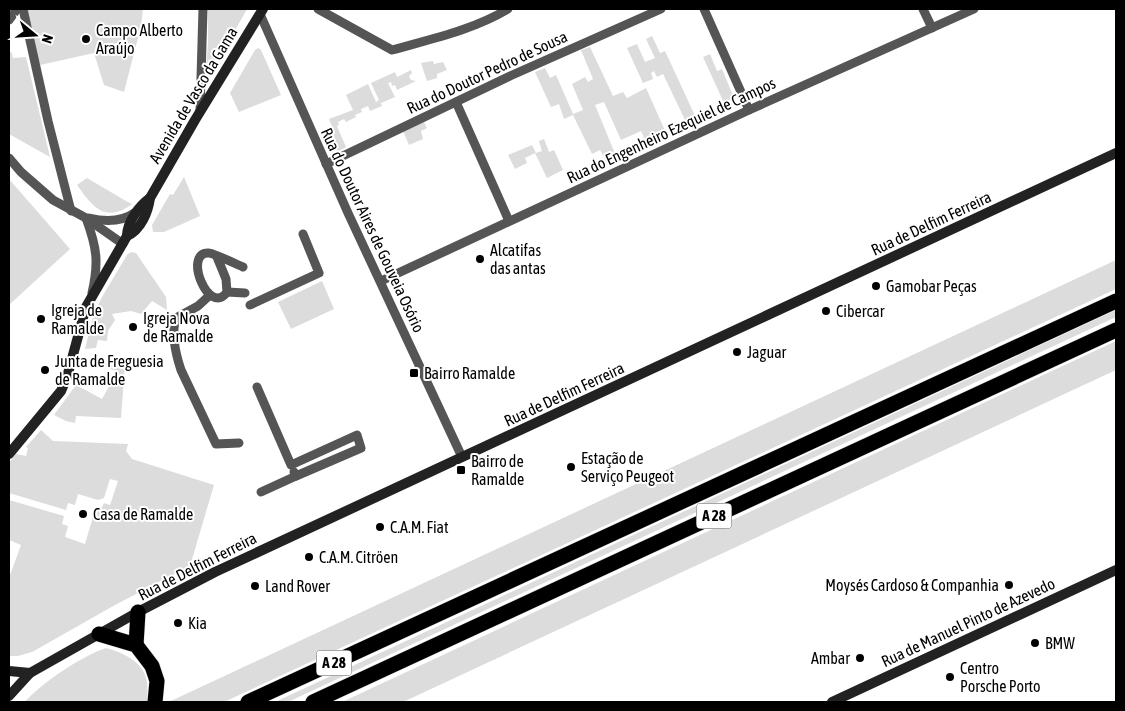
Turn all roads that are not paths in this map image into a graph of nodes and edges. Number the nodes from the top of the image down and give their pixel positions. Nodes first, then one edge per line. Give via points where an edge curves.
1 (17, 9) edge
2 (23, 9) edge
3 (203, 9) edge
4 (318, 9) edge
5 (508, 9) edge
6 (661, 9) edge
7 (704, 9) edge
8 (923, 9) edge
9 (974, 9) edge
10 (262, 11) edge
11 (9, 20) edge
12 (932, 28) junction
13 (456, 102) junction
14 (749, 110) junction
15 (200, 112) junction
16 (1116, 153) edge
17 (9, 158) edge
18 (326, 164) junction
19 (150, 198) junction
20 (138, 210) junction
21 (71, 211) junction
22 (86, 218) junction
23 (509, 222) junction
24 (303, 234) dead end
25 (125, 240) junction
26 (217, 257) junction
27 (242, 267) dead end
28 (380, 281) junction
29 (227, 292) junction
30 (244, 293) dead end
31 (210, 295) junction
32 (92, 296) junction
33 (1116, 301) edge
34 (250, 305) dead end
35 (1116, 330) edge
36 (257, 387) dead end
37 (239, 443) dead end
38 (325, 449) junction
39 (9, 454) edge
40 (462, 457) junction
41 (330, 460) junction
42 (291, 465) junction
43 (296, 476) junction
44 (261, 492) dead end
45 (1116, 570) edge
46 (138, 612) junction
47 (99, 634) junction
48 (136, 645) junction
49 (9, 671) edge
50 (30, 673) junction
51 (281, 688) junction
52 (9, 696) edge
53 (155, 702) edge
54 (248, 702) edge
55 (265, 702) edge
56 (313, 702) edge
57 (832, 702) edge

1 - 11 street
2 - 21 street
3 - 15 street
4 - 5 street via 392,50 477,24
6 - 13 street, Rua do Doutor Pedro de Sousa
7 - 14 street
8 - 12 street
9 - 12 street, Rua do Engenheiro Ezequiel de Campos
10 - 15 street, Avenida de Vasco da Gama
10 - 18 street, Rua do Doutor Aires de Gouveia Osório
12 - 14 street, Rua do Engenheiro Ezequiel de Campos
13 - 18 street, Rua do Doutor Pedro de Sousa
13 - 23 street
14 - 23 street, Rua do Engenheiro Ezequiel de Campos
15 - 19 street, Avenida de Vasco da Gama
16 - 40 street, Rua de Delfim Ferreira
17 - 21 street via 53,200
18 - 28 street, Rua do Doutor Aires de Gouveia Osório
19 - 20 street, Avenida de Vasco da Gama
19 - 25 street, Avenida de Vasco da Gama via 149,209 135,233
20 - 22 street via 125,218 102,221
20 - 25 street, Avenida de Vasco da Gama via 127,229
21 - 22 street
22 - 25 street
22 - 32 street via 97,256
23 - 28 street, Rua do Engenheiro Ezequiel de Campos
24 - 34 street via 319,272
25 - 32 street
26 - 27 street
26 - 29 street via 226,279
26 - 31 street via 207,253 197,261 203,287
28 - 40 street, Rua do Doutor Aires de Gouveia Osório
29 - 30 street
29 - 31 street via 218,298
31 - 37 street via 176,318 177,360 216,444
32 - 39 street via 61,391
33 - 51 highway, A 28
35 - 56 highway, A 28
36 - 42 street
38 - 41 street
38 - 41 street via 358,435 361,448
38 - 42 street
40 - 46 street, Rua de Delfim Ferreira
41 - 43 street
42 - 43 street
43 - 44 street
45 - 57 street, Rua de Manuel Pinto de Azevedo
46 - 47 street, Rua de Delfim Ferreira
46 - 48 highway
47 - 48 highway
47 - 50 street, Rua de Delfim Ferreira
48 - 53 highway via 152,666 157,681
49 - 50 street
50 - 52 street, Rua de Delfim Ferreira
51 - 54 highway, A 28
51 - 55 highway, A 28

